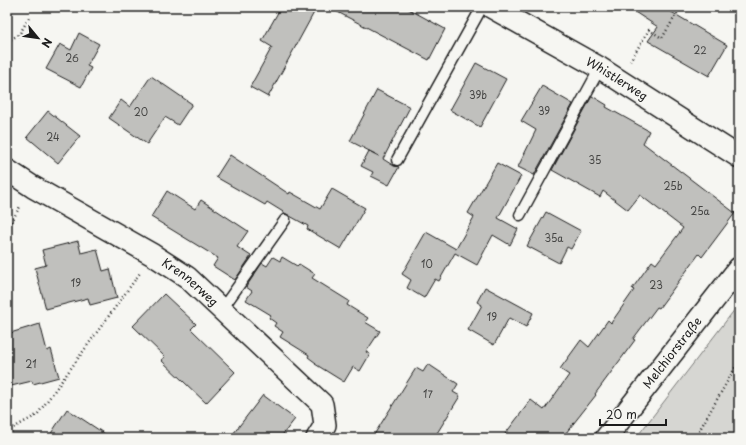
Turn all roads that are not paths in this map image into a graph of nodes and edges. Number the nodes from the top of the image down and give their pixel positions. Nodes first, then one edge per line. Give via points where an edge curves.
1 (482, 7) edge
2 (491, 7) edge
3 (600, 68) junction
4 (739, 157) edge
5 (397, 160) dead end
6 (7, 170) edge
7 (520, 214) dead end
8 (285, 220) dead end
9 (739, 268) edge
10 (222, 309) junction
11 (317, 438) edge
12 (606, 438) edge

1 - 5 lane
2 - 3 street, Whistlerweg
3 - 4 street, Whistlerweg
3 - 7 lane
6 - 10 street, Krennerweg via 188,277
8 - 10 lane
9 - 12 street, Melchiorstraße
10 - 11 street, Krennerweg via 322,404 325,425

